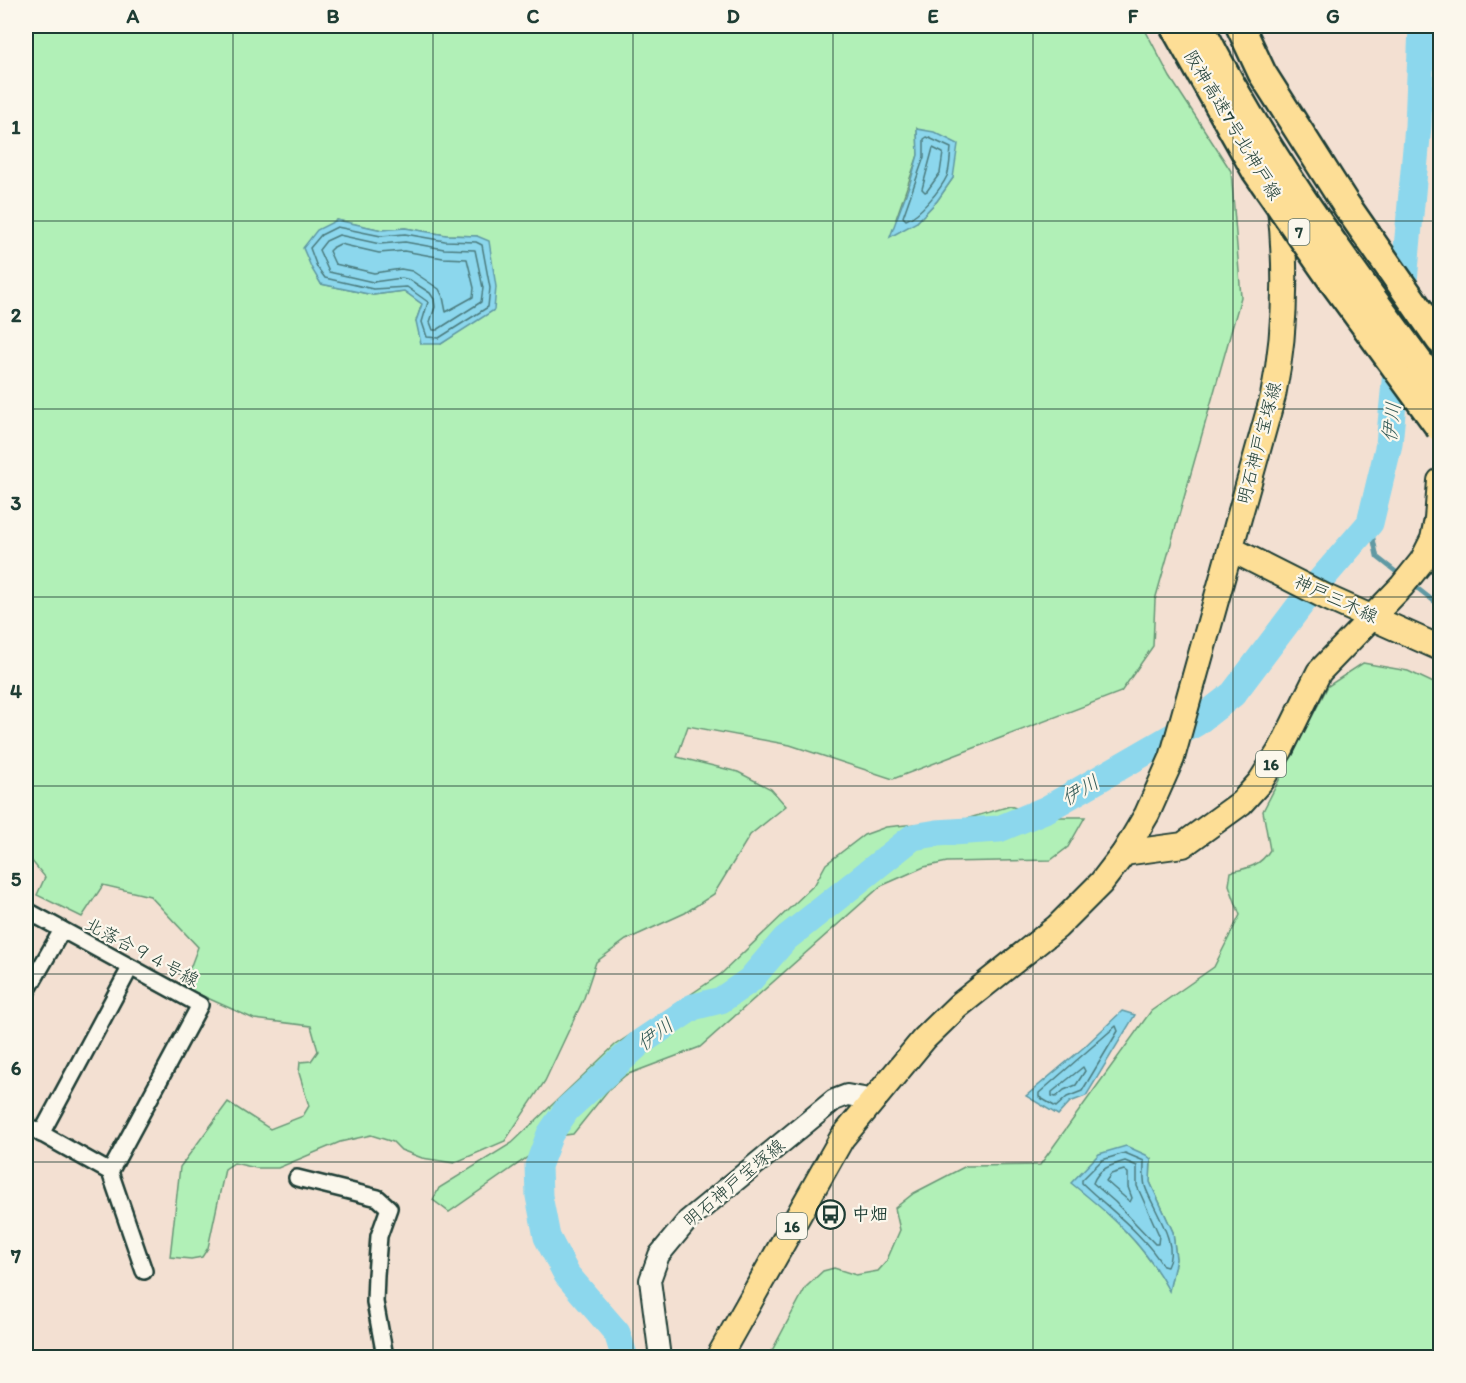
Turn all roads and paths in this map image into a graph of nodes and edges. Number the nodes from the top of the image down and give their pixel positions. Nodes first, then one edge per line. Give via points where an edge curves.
1 (1174, 26) edge
2 (1200, 26) edge
3 (1214, 26) edge
4 (1240, 26) edge
5 (1440, 340) edge
6 (1440, 391) edge
7 (1440, 428) edge
8 (1440, 481) edge
9 (1231, 549) junction
10 (1372, 616) junction
11 (1440, 648) edge
12 (1124, 853) junction
13 (26, 910) edge
14 (62, 930) junction
15 (130, 968) junction
16 (26, 993) edge
17 (875, 1100) junction
18 (26, 1125) edge
19 (40, 1134) junction
20 (110, 1172) junction
21 (297, 1178) dead end
22 (144, 1271) dead end
23 (387, 1358) edge
24 (660, 1358) edge
25 (718, 1358) edge
26 (737, 1358) edge

1 - 7 highway, 阪神高速7号北神戸線 / 7, bridge via 1256,171
2 - 6 highway, 阪神高速7号北神戸線 / 7, bridge via 1222,71 1273,155
3 - 9 main road, 明石神戸宝塚線 / 16 via 1264,137 1279,200 1283,268 1277,373
4 - 5 highway via 1262,73 1327,176
8 - 10 main road, 16 via 1433,538 1422,561
9 - 10 main road, 神戸三木線
9 - 12 main road, 明石神戸宝塚線 / 16 via 1172,758
10 - 11 main road, 神戸三木線
10 - 12 main road, 16 via 1319,672 1281,749 1241,803 1184,845
12 - 17 main road, 明石神戸宝塚線 / 16 via 1101,883 1057,927 958,1006 924,1039
13 - 14 street, 北落合９４号線
14 - 15 street, 北落合９４号線
14 - 16 street
15 - 19 street
15 - 20 street, 北落合９４号線 via 200,1005
17 - 24 street, 明石神戸宝塚線 via 846,1095 834,1100 687,1220 658,1255 650,1280
17 - 25 main road, 明石神戸宝塚線 / 16 via 842,1138
17 - 26 main road, 明石神戸宝塚線 / 16 via 857,1146
18 - 19 street
19 - 20 street
20 - 22 street
21 - 23 street via 378,1198 388,1208 379,1236 375,1302

